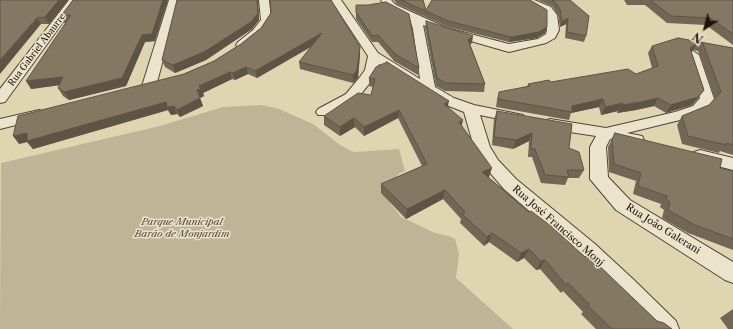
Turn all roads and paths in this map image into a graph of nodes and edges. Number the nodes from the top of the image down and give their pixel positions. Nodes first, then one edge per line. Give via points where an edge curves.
1 (74, 0) edge
2 (174, 0) edge
3 (264, 0) edge
4 (336, 0) edge
5 (386, 0) edge
6 (526, 0) edge
7 (415, 18) junction
8 (231, 52) edge
9 (693, 55) edge
10 (374, 56) junction
11 (134, 90) edge
12 (429, 90) junction
13 (0, 99) edge
14 (471, 109) junction
15 (50, 112) edge
16 (323, 112) dead end
17 (0, 124) edge
18 (606, 132) junction
19 (651, 144) edge
20 (688, 153) edge
21 (733, 164) edge
22 (733, 273) edge
23 (667, 329) edge

1 - 13 street, Rua Gabriel Abaurre
2 - 11 street via 155,84
3 - 8 street via 266,20 257,32
4 - 10 street
5 - 7 street via 392,7
6 - 7 street via 547,9 552,15 554,24 551,36 532,44 509,48 443,30
7 - 12 street
9 - 18 street via 707,99 698,109 679,116
10 - 12 street
10 - 16 street via 366,79 351,97
12 - 14 street
14 - 18 street
14 - 23 street, Rua José Francisco Monj via 482,147 492,164 520,193 616,276
15 - 17 street
18 - 19 street
18 - 22 street, Rua João Galerani via 598,147 599,179 623,205
20 - 21 street

